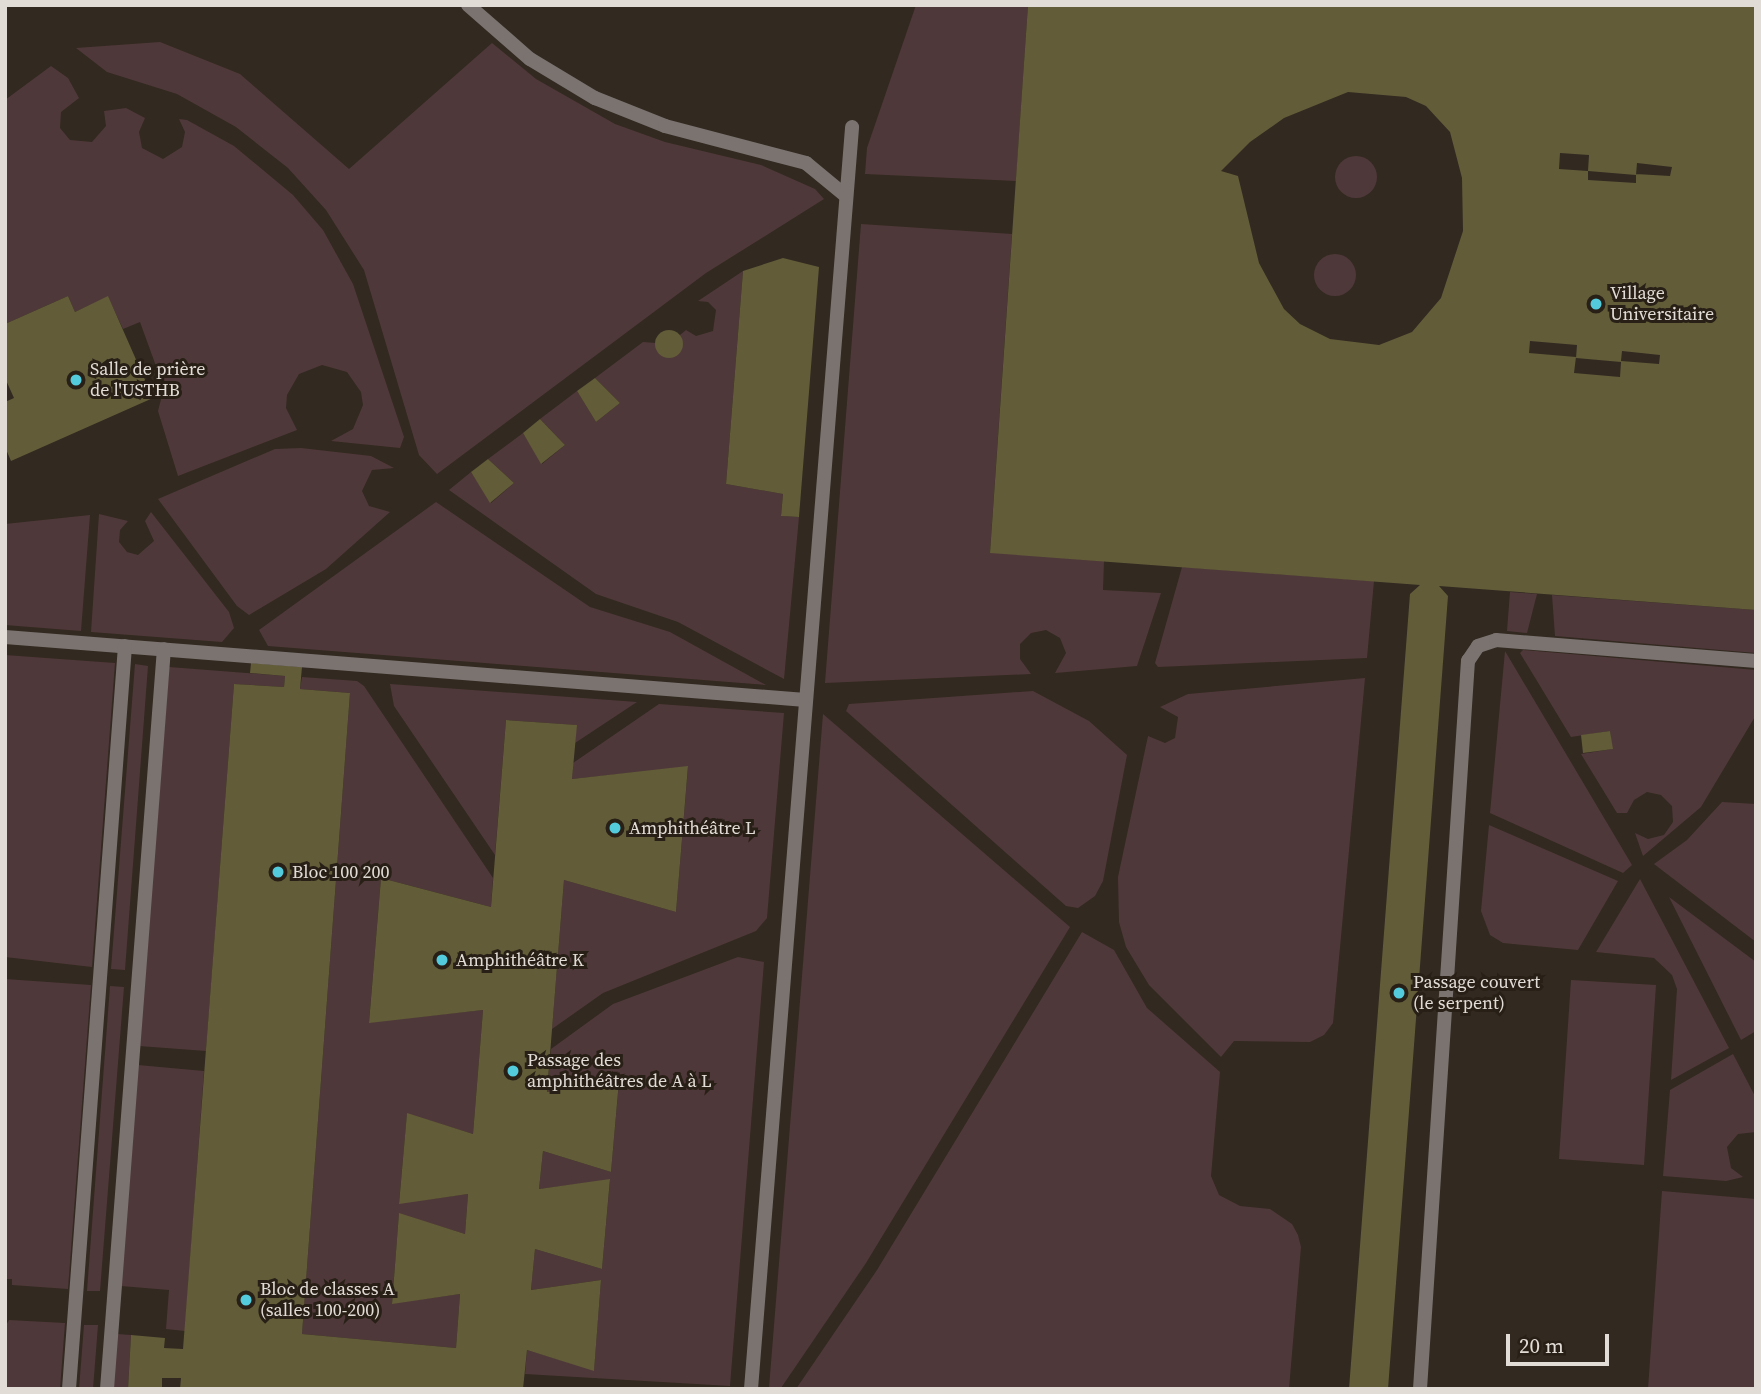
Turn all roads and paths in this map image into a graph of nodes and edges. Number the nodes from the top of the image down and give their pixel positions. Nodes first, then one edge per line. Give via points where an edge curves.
1 (468, 5) edge
2 (852, 127) dead end
3 (846, 196) junction
4 (5, 637) edge
5 (125, 646) junction
6 (164, 649) junction
7 (1756, 661) edge
8 (806, 700) junction
9 (69, 1389) edge
10 (107, 1389) edge
11 (751, 1389) edge
12 (1420, 1389) edge

1 - 3 lane via 530,59 595,98 665,126 806,163
2 - 3 lane
3 - 8 lane
4 - 5 lane
5 - 6 lane
5 - 9 lane
6 - 8 lane
6 - 10 lane
7 - 12 lane via 1496,640 1478,646 1468,661
8 - 11 lane

